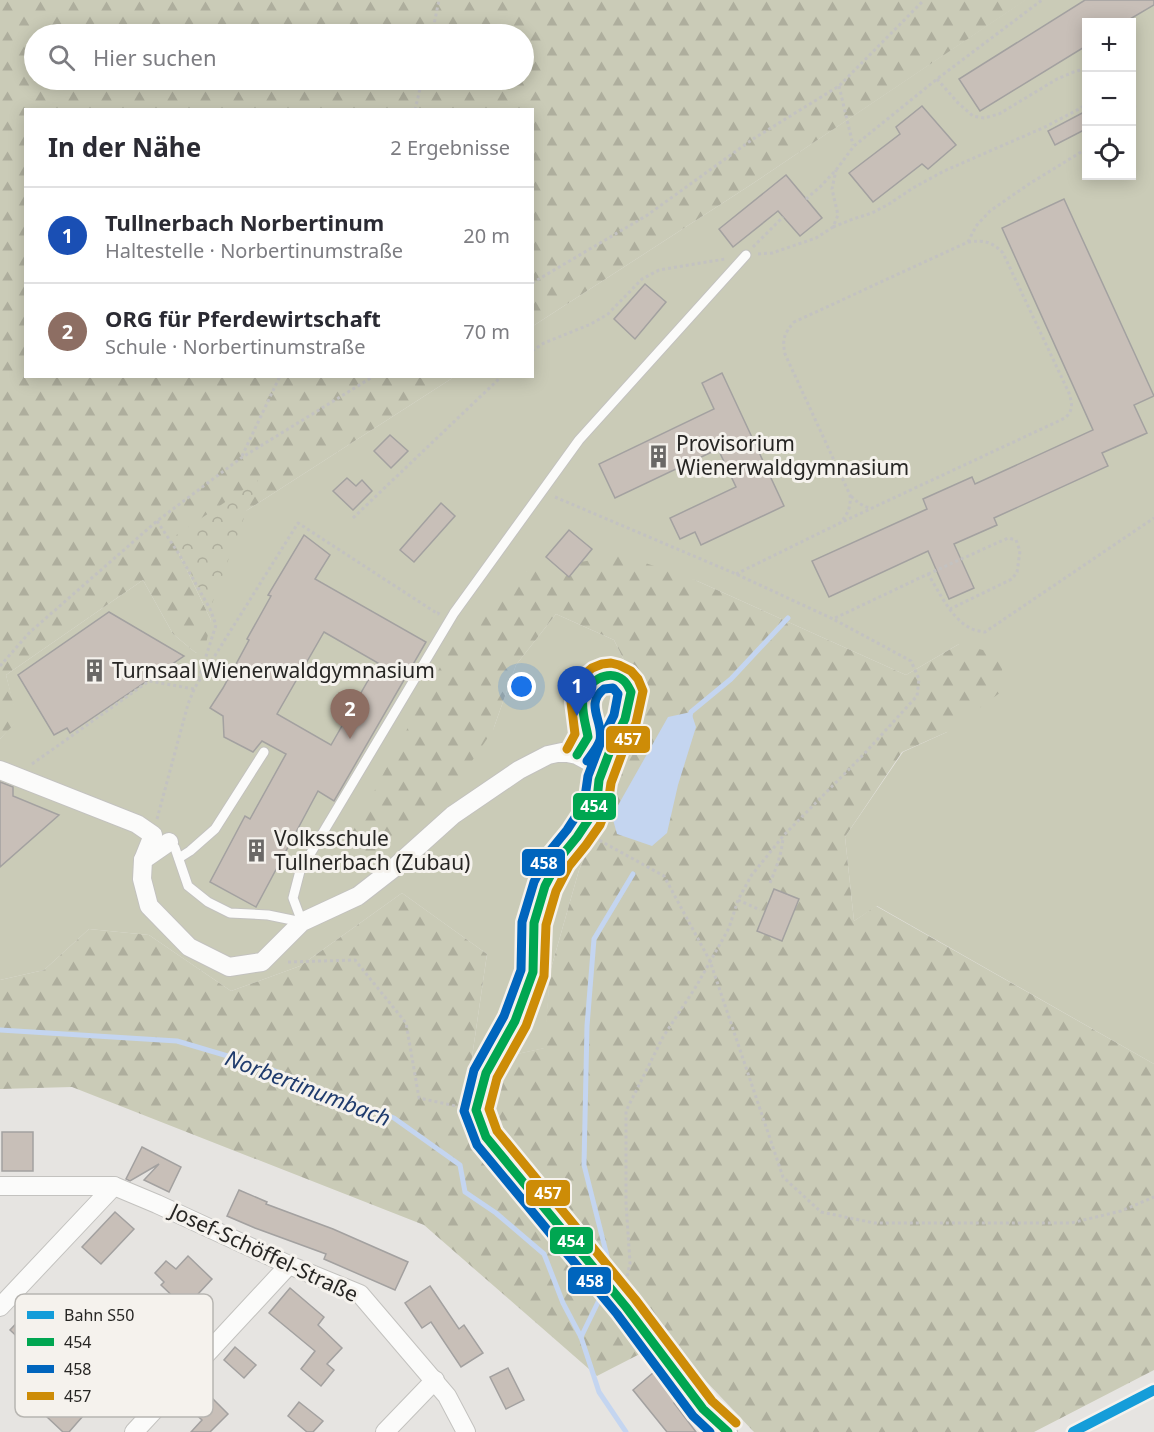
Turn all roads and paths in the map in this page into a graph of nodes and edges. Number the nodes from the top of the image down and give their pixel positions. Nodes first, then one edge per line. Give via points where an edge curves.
1 (439, 0) edge
2 (924, 0) edge
3 (1041, 0) edge
4 (434, 24) edge
5 (1082, 69) edge
6 (938, 79) junction
7 (839, 86) junction
8 (420, 90) edge
9 (1082, 107) edge
10 (415, 108) edge
11 (854, 146) junction
12 (1082, 151) edge
13 (836, 170) junction
14 (807, 199) dead end
15 (783, 218) dead end
16 (834, 227) junction
17 (968, 242) junction
18 (746, 255) junction
19 (534, 282) edge
20 (534, 350) edge
21 (279, 378) edge
22 (371, 378) edge
23 (500, 378) edge
24 (241, 458) junction
25 (542, 492) junction
26 (850, 495) junction
27 (872, 508) junction
28 (353, 518) dead end
29 (1154, 518) edge
30 (158, 521) junction
31 (840, 523) junction
32 (736, 574) junction
33 (928, 574) junction
34 (445, 605) dead end
35 (950, 609) junction
36 (833, 619) junction
37 (0, 666) edge
38 (194, 689) junction
39 (588, 737) junction
40 (613, 744) junction
41 (264, 752) dead end
42 (578, 755) junction
43 (8, 772) edge
44 (599, 780) junction
45 (598, 827) dead end
46 (783, 835) junction
47 (161, 838) junction
48 (179, 858) junction
49 (770, 883) dead end
50 (738, 900) junction
51 (760, 910) dead end
52 (302, 922) junction
53 (710, 961) junction
54 (262, 962) junction
55 (476, 1110) junction
56 (0, 1186) edge
57 (114, 1186) junction
58 (1154, 1197) edge
59 (289, 1264) junction
60 (622, 1301) junction
61 (0, 1307) edge
62 (213, 1346) edge
63 (435, 1380) junction
64 (148, 1417) edge
65 (134, 1432) edge
66 (385, 1432) edge
67 (466, 1432) edge
68 (728, 1432) edge

1 - 4 path
2 - 7 path
3 - 6 path
5 - 6 path via 999,114 984,118 973,116 958,104
6 - 11 path
7 - 11 path
7 - 19 path via 753,139 646,216
8 - 10 path
9 - 16 path via 1045,128 944,171 872,213
11 - 13 path
12 - 17 path via 990,211
13 - 14 path
13 - 16 path via 832,189 838,215
15 - 18 path
16 - 18 path via 816,238 772,253
17 - 26 path via 794,322 786,331 785,354
17 - 27 path via 994,244 1003,253 1069,393 1070,413
18 - 20 path via 659,270 642,279 608,314
18 - 25 lane via 579,440
21 - 24 path
22 - 24 path
23 - 28 path
24 - 30 path
25 - 32 path
25 - 52 lane via 454,613 300,871 293,898
26 - 27 path
26 - 31 path via 847,515
27 - 31 path
29 - 35 path via 985,632 959,621
30 - 37 path via 30,632
30 - 38 path via 216,625
31 - 32 path
32 - 36 path
33 - 35 path
33 - 35 path via 1008,538 1016,540 1020,551 1012,579
33 - 36 path
34 - 38 path via 438,614 298,523
36 - 46 path via 911,661 919,679 917,696
38 - 43 path via 149,681
38 - 47 path
39 - 40 lane via 600,725 609,725
39 - 40 lane via 582,701 585,692 604,675 616,676 625,681 631,692 625,719
39 - 42 lane
40 - 44 lane
41 - 48 lane via 215,829
42 - 44 street via 595,767
42 - 52 street via 548,755 519,770 453,815 358,896
43 - 47 street via 119,816
44 - 55 street via 597,800 589,819 559,858 545,886 534,923 533,972 515,1021 486,1073
45 - 53 path via 597,839 664,876
46 - 49 path
46 - 50 path
47 - 48 lane via 176,848
47 - 54 street via 142,860 149,906 189,947 229,967
48 - 52 lane via 188,886 208,902 230,913
50 - 51 path
50 - 53 path via 729,928
52 - 54 street
53 - 58 path via 783,1177 821,1212 874,1223 1071,1223 1121,1211
53 - 60 path via 663,1037 626,1111 630,1263
54 - 55 path via 354,960 406,1023 419,1098
55 - 60 street via 486,1137
56 - 57 street, Josef-Schöffel-Straße
57 - 59 street, Josef-Schöffel-Straße
57 - 61 street
59 - 62 street
59 - 63 street, Josef-Schöffel-Straße via 360,1294
60 - 68 street via 703,1409
63 - 66 street
63 - 67 street, Josef-Schöffel-Straße
64 - 65 street

